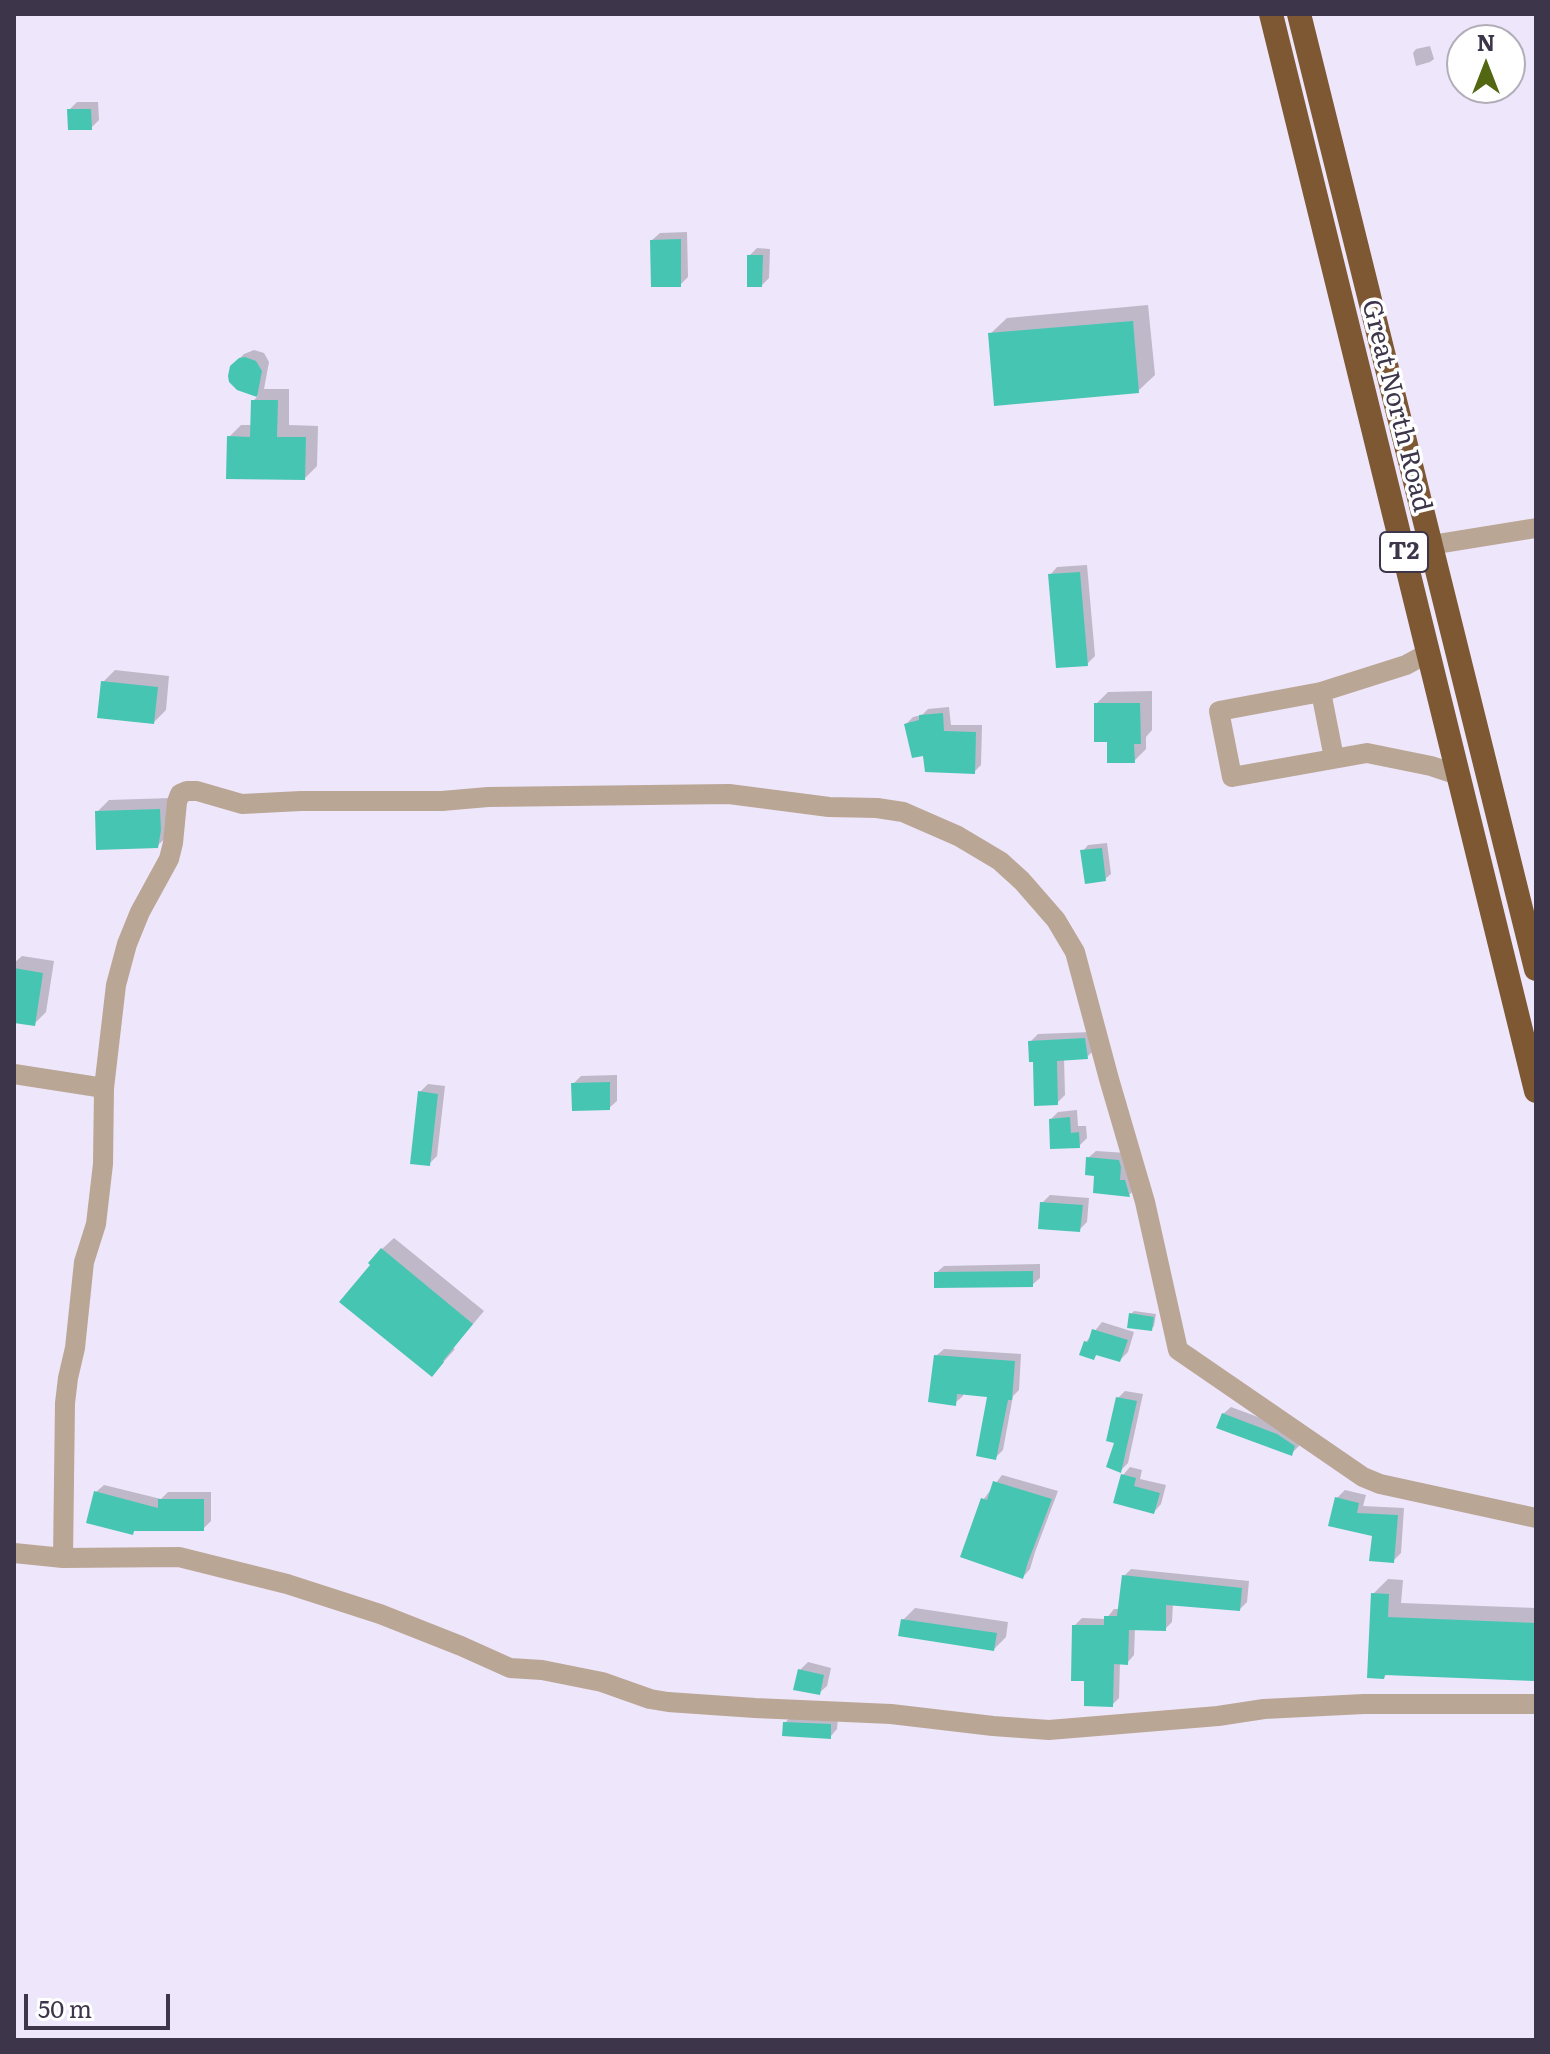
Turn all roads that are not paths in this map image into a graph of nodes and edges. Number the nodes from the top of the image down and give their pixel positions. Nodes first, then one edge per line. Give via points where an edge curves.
1 (1271, 14) edge
2 (1299, 14) edge
3 (1536, 528) edge
4 (1431, 545) junction
5 (1428, 653) junction
6 (1321, 692) junction
7 (1334, 758) junction
8 (1458, 775) junction
9 (1531, 925) edge
10 (1499, 942) junction
11 (1536, 969) edge
12 (14, 1074) edge
13 (104, 1088) junction
14 (1536, 1091) edge
15 (1536, 1518) edge
16 (14, 1553) edge
17 (63, 1558) junction
18 (1536, 1704) edge

1 - 5 highway, Great North Road / T2
2 - 4 highway, Great North Road / T2
3 - 4 street
4 - 9 highway, Great North Road / T2
5 - 6 street
5 - 8 highway, Great North Road / T2
6 - 7 street
6 - 7 street via 1219,711 1232,777
7 - 8 street via 1367,753
8 - 10 highway, Great North Road / T2
9 - 10 street
9 - 11 highway, Great North Road / T2
10 - 14 highway, Great North Road / T2
12 - 13 street
13 - 15 street via 116,985 127,944 169,859 177,802 187,791 242,804 729,794 903,812 1000,861 1044,905 1075,952 1145,1202 1178,1350 1363,1477
13 - 17 street via 96,1224 84,1262 66,1390
16 - 17 street
17 - 18 street via 179,1557 237,1570 380,1614 510,1668 602,1682 668,1702 891,1714 1049,1730 1264,1709

